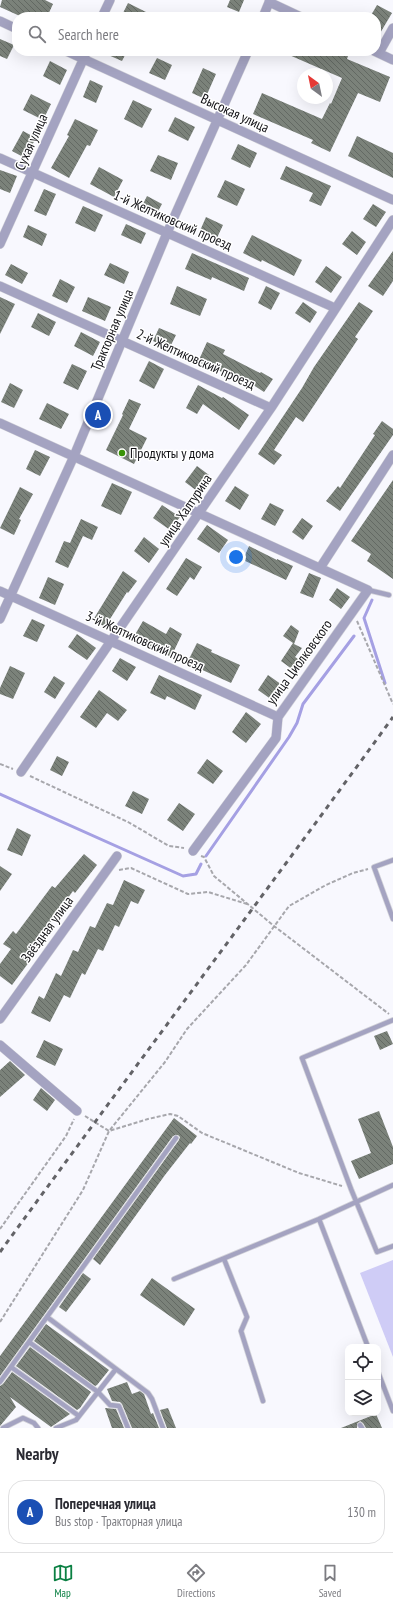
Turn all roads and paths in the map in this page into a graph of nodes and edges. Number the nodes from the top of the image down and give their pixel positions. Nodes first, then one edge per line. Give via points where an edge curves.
1 (110, 0) edge
2 (270, 1) edge
3 (104, 12) edge
4 (265, 12) edge
5 (291, 12) edge
6 (0, 21) edge
7 (12, 26) edge
8 (393, 28) edge
9 (381, 45) edge
10 (381, 54) edge
11 (85, 56) edge
12 (87, 56) edge
13 (246, 56) edge
14 (393, 60) edge
15 (219, 121) junction
16 (0, 158) edge
17 (32, 172) junction
18 (393, 200) edge
19 (393, 220) edge
20 (168, 233) junction
21 (0, 244) edge
22 (0, 286) edge
23 (335, 308) junction
24 (123, 341) junction
25 (271, 408) junction
26 (0, 423) edge
27 (393, 455) edge
28 (74, 456) junction
29 (199, 513) junction
30 (320, 568) junction
31 (368, 590) junction
32 (0, 591) edge
33 (10, 595) junction
34 (390, 595) dead end
35 (359, 614) dead end
36 (0, 619) edge
37 (112, 642) junction
38 (393, 704) edge
39 (278, 717) junction
40 (0, 764) edge
41 (21, 772) junction
42 (193, 851) junction
43 (117, 856) dead end
44 (393, 860) edge
45 (374, 867) junction
46 (106, 872) junction
47 (248, 904) junction
48 (393, 919) edge
49 (274, 926) junction
50 (393, 1017) edge
51 (0, 1019) edge
52 (393, 1020) edge
53 (0, 1045) edge
54 (77, 1111) junction
55 (109, 1131) junction
56 (176, 1138) dead end
57 (393, 1185) edge
58 (351, 1189) junction
59 (356, 1202) junction
60 (319, 1219) junction
61 (0, 1229) edge
62 (393, 1246) edge
63 (224, 1259) junction
64 (174, 1279) dead end
65 (47, 1317) junction
66 (0, 1322) edge
67 (29, 1342) junction
68 (367, 1344) edge
69 (11, 1367) junction
70 (116, 1369) junction
71 (381, 1380) edge
72 (0, 1382) edge
73 (98, 1392) junction
74 (263, 1401) dead end
75 (393, 1411) edge
76 (79, 1416) junction
77 (3, 1428) edge
78 (38, 1428) edge
79 (56, 1428) edge
80 (128, 1428) edge
81 (163, 1428) edge

1 - 3 street
2 - 4 street
2 - 5 street
6 - 7 street
8 - 9 street
10 - 14 street
11 - 17 street, Сухая улица
12 - 15 street, Высокая улица
13 - 15 street, Тракторная улица
15 - 18 street, Высокая улица
15 - 20 street, Тракторная улица
16 - 17 street, 1-й Желтиковский проезд
17 - 20 street, 1-й Желтиковский проезд
17 - 21 street, Сухая улица
19 - 23 street, улица Халтурина
20 - 23 street, 1-й Желтиковский проезд
20 - 24 street, Тракторная улица
22 - 24 street, 2-й Желтиковский проезд
23 - 25 street, улица Халтурина
24 - 25 street, 2-й Желтиковский проезд
24 - 28 street, Тракторная улица
25 - 29 street, улица Халтурина
26 - 28 street
27 - 30 street
28 - 29 street
28 - 33 street, Тракторная улица
29 - 30 street
29 - 37 street, улица Халтурина
30 - 31 street
31 - 34 lane
31 - 39 street, улица Циолковского
32 - 33 street, 3-й Желтиковский проезд
33 - 36 street, Тракторная улица
33 - 37 street, 3-й Желтиковский проезд
35 - 38 path via 357,621
37 - 39 street, 3-й Желтиковский проезд
37 - 41 street, улица Халтурина
39 - 42 street, улица Циолковского via 276,738
40 - 41 path
41 - 42 path via 128,822 169,846
42 - 47 path via 204,857 214,876
43 - 46 street, Звёздная улица
44 - 45 lane
45 - 48 lane
45 - 49 path via 326,885 290,906
46 - 47 path via 130,868 188,894 208,892
46 - 51 street, Звёздная улица
47 - 49 path
49 - 50 path
49 - 55 path via 246,965 187,1029 165,1062
52 - 58 lane via 302,1058
53 - 54 street
54 - 55 path
54 - 61 path via 66,1136
55 - 58 path via 170,1114 178,1116 202,1133 299,1173
55 - 66 path via 83,1190
56 - 65 lane
57 - 59 lane
58 - 59 lane
59 - 60 lane
59 - 62 lane via 377,1252
60 - 63 lane
60 - 68 lane
63 - 64 lane
63 - 74 lane via 247,1317 241,1331
65 - 67 lane
65 - 70 lane
67 - 69 lane
67 - 73 lane
69 - 72 lane
69 - 76 lane
70 - 73 lane
70 - 81 lane via 148,1393
71 - 75 lane
73 - 76 lane
73 - 80 lane via 110,1405 120,1406
76 - 79 lane via 76,1420
77 - 78 lane via 23,1418

